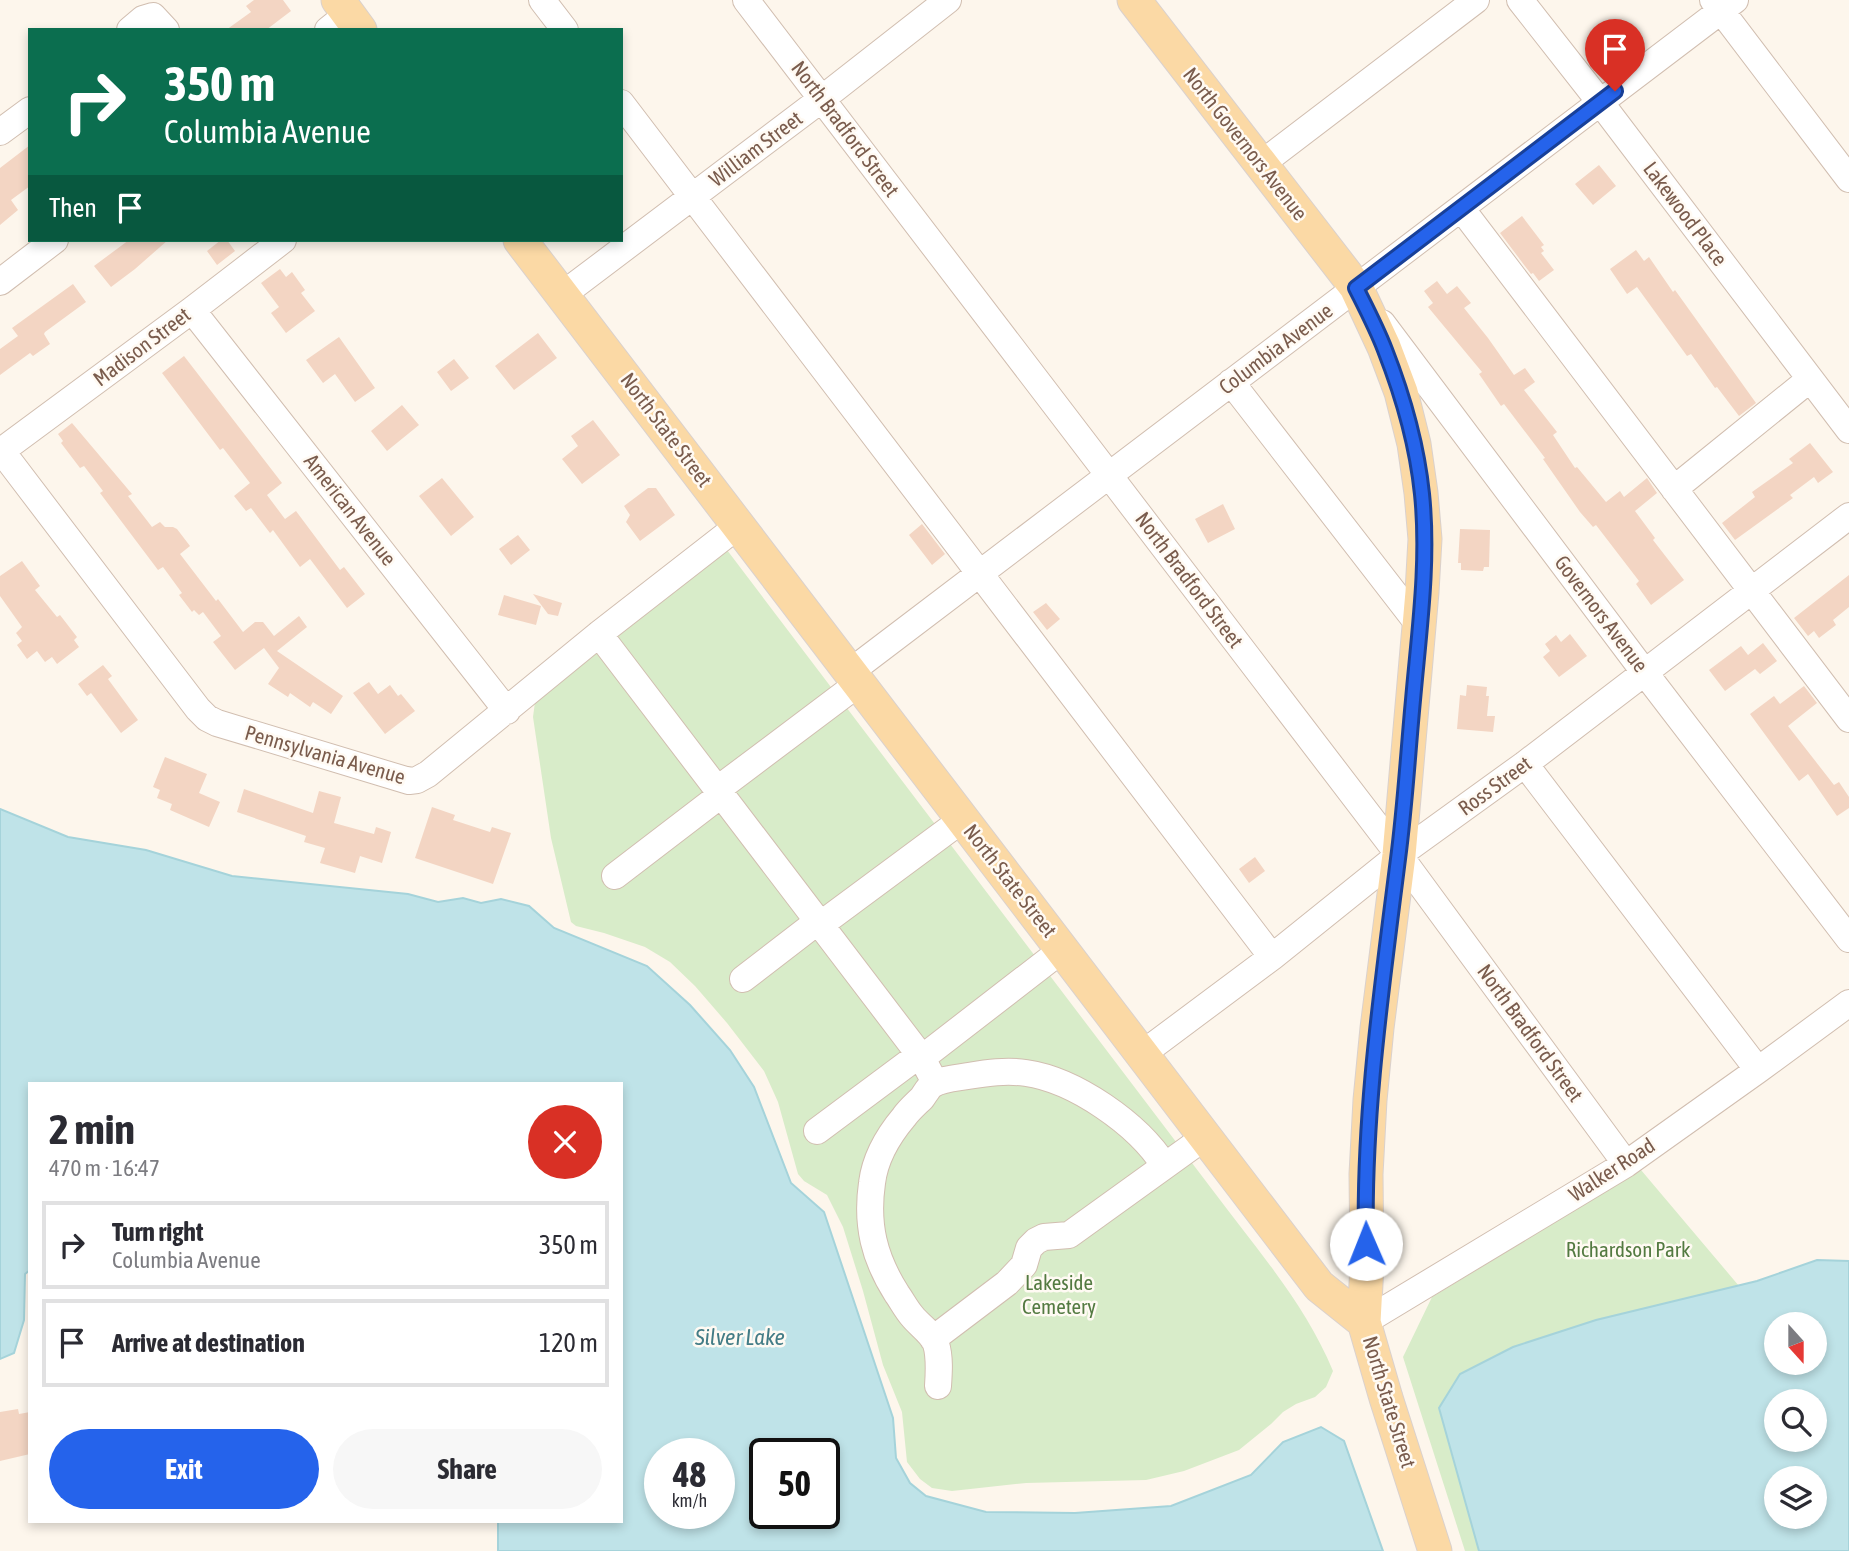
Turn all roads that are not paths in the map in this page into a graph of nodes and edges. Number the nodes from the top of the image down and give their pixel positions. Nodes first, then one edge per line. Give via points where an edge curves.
1 (542, 0) edge
2 (746, 0) edge
3 (948, 0) edge
4 (1134, 0) edge
5 (1476, 0) edge
6 (1520, 0) edge
7 (1723, 4) edge
8 (133, 28) edge
9 (164, 28) edge
10 (563, 28) edge
11 (823, 98) junction
12 (1600, 102) junction
13 (623, 106) edge
14 (28, 111) edge
15 (0, 132) edge
16 (1261, 164) junction
17 (1849, 179) edge
18 (692, 197) junction
19 (1461, 208) junction
20 (52, 242) edge
21 (280, 242) edge
22 (522, 242) edge
23 (0, 282) edge
24 (1356, 288) junction
25 (562, 295) junction
26 (192, 310) junction
27 (1810, 379) junction
28 (1231, 382) junction
29 (1849, 430) edge
30 (1, 451) edge
31 (1110, 475) junction
32 (1674, 489) junction
33 (1849, 516) edge
34 (739, 525) junction
35 (980, 574) junction
36 (1751, 591) junction
37 (1419, 625) junction
38 (599, 634) junction
39 (1645, 673) junction
40 (855, 677) junction
41 (507, 711) junction
42 (1849, 719) edge
43 (1525, 764) junction
44 (720, 792) junction
45 (962, 819) junction
46 (1399, 855) junction
47 (615, 876) dead end
48 (819, 923) junction
49 (1849, 939) edge
50 (1063, 949) junction
51 (1272, 957) junction
52 (743, 979) dead end
53 (1849, 1003) edge
54 (1142, 1055) junction
55 (920, 1056) junction
56 (1758, 1070) junction
57 (933, 1084) junction
58 (817, 1131) dead end
59 (1205, 1137) junction
60 (1626, 1164) junction
61 (1164, 1166) junction
62 (1364, 1322) junction
63 (933, 1339) junction
64 (938, 1386) dead end
65 (1435, 1551) edge

1 - 10 street
2 - 11 street, North Bradford Street
3 - 11 street, William Street
4 - 16 main road, North Governors Avenue
5 - 16 street
6 - 12 street, Lakewood Place
7 - 12 street, Columbia Avenue
7 - 17 street
8 - 9 street via 153,16
11 - 18 street, William Street
11 - 31 street, North Bradford Street
12 - 19 street, Columbia Avenue
12 - 27 street, Lakewood Place
13 - 18 street
14 - 15 street
16 - 24 main road, North Governors Avenue
18 - 25 street, William Street
18 - 35 street
19 - 24 street, Columbia Avenue
19 - 32 street
20 - 23 street
21 - 26 street, Madison Street
22 - 25 main road, North State Street
24 - 28 street, Columbia Avenue
24 - 37 main road, North Governors Avenue via 1401,392 1414,444 1424,539
24 - 39 street, Governors Avenue
25 - 34 main road, North State Street
26 - 30 street, Madison Street
26 - 41 street, American Avenue
27 - 29 street, Lakewood Place
27 - 32 street
28 - 31 street, Columbia Avenue
28 - 37 street
30 - 41 street, Pennsylvania Avenue via 206,718 409,781 428,774
31 - 35 street, Columbia Avenue
31 - 46 street, North Bradford Street
32 - 36 street
33 - 36 street, Ross Street
34 - 38 street, Pennsylvania Avenue
34 - 40 main road, North State Street
35 - 40 street, Columbia Avenue
35 - 51 street
36 - 39 street, Ross Street
36 - 42 street
37 - 46 main road, North Governors Avenue
38 - 41 street, Pennsylvania Avenue
38 - 44 street
39 - 43 street, Ross Street
39 - 49 street, Governors Avenue
40 - 44 street, Columbia Avenue
40 - 45 main road, North State Street
43 - 46 street, Ross Street
43 - 56 street
44 - 47 street, Columbia Avenue
44 - 48 street
45 - 48 street
45 - 50 main road, North State Street
46 - 51 street, Ross Street
46 - 60 street, North Bradford Street
46 - 62 main road, North Governors Avenue via 1370,1100
48 - 52 street
48 - 55 street
50 - 54 main road, North State Street
50 - 55 street
51 - 54 street, Ross Street
53 - 56 street, Walker Road
54 - 59 main road, North State Street
55 - 57 street
55 - 58 street
56 - 60 street, Walker Road
57 - 61 street via 992,1072 1049,1078 1118,1118 1156,1152
57 - 63 street via 893,1130 883,1149 869,1209 874,1244 887,1279
59 - 61 street
59 - 62 main road, North State Street via 1320,1286
60 - 62 street, Walker Road
61 - 63 street via 1069,1235 1036,1241 1024,1265 1007,1283
62 - 65 main road, North State Street
63 - 64 street

